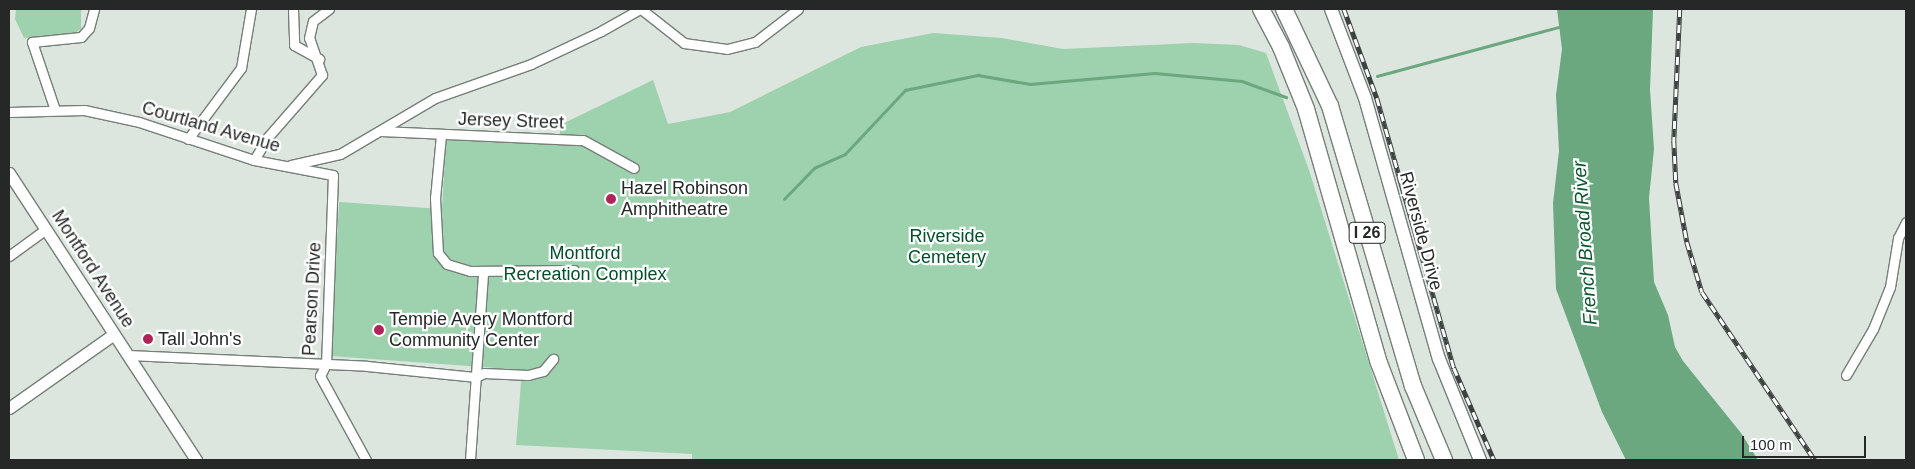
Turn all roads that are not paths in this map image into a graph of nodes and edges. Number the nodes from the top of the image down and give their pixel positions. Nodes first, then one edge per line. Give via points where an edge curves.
1 (94, 9) edge
2 (251, 9) edge
3 (293, 9) edge
4 (329, 9) edge
5 (641, 9) edge
6 (798, 9) edge
7 (1261, 9) edge
8 (1284, 9) edge
9 (1331, 9) edge
10 (318, 59) junction
11 (55, 110) junction
12 (9, 112) edge
13 (381, 131) junction
14 (440, 135) junction
15 (188, 139) junction
16 (254, 160) junction
17 (285, 166) junction
18 (634, 168) dead end
19 (9, 173) edge
20 (1906, 222) edge
21 (46, 229) junction
22 (9, 256) edge
23 (574, 270) dead end
24 (483, 272) junction
25 (114, 334) junction
26 (128, 355) junction
27 (553, 359) dead end
28 (326, 364) junction
29 (1846, 375) dead end
30 (476, 377) junction
31 (9, 408) edge
32 (196, 460) edge
33 (366, 460) edge
34 (470, 460) edge
35 (1416, 460) edge
36 (1444, 460) edge
37 (1480, 460) edge

1 - 11 street via 89,28 81,37 32,42
2 - 15 street via 241,68
3 - 10 street via 291,36 294,45
4 - 10 street via 313,21 310,29 309,38
5 - 6 street via 684,44 727,49 755,42
5 - 13 street, Courtland Avenue via 531,64 435,98
7 - 35 highway, I 26 via 1282,47 1306,109 1379,363
8 - 36 highway, I 26 via 1330,106 1413,386
9 - 37 main road, Riverside Drive via 1365,98 1439,359
10 - 16 street via 322,69 318,82 279,124
11 - 12 street, Courtland Avenue
11 - 15 street, Courtland Avenue via 84,110 139,122
13 - 14 street, Jersey Street
13 - 17 street, Courtland Avenue via 340,154
14 - 18 street, Jersey Street via 583,140
14 - 24 street via 435,198 438,253 447,264 459,270
15 - 16 street, Courtland Avenue
16 - 17 street, Courtland Avenue
17 - 28 street, Pearson Drive via 333,175
19 - 21 street, Montford Avenue
20 - 29 street via 1898,238 1890,287 1873,329
21 - 22 street
21 - 25 street, Montford Avenue
23 - 24 street
24 - 30 street
25 - 26 street, Montford Avenue
25 - 31 street
26 - 28 street
26 - 32 street, Montford Avenue
27 - 30 street via 543,371 528,375 484,372
28 - 30 street
28 - 33 street, Pearson Drive via 320,376
30 - 34 street

